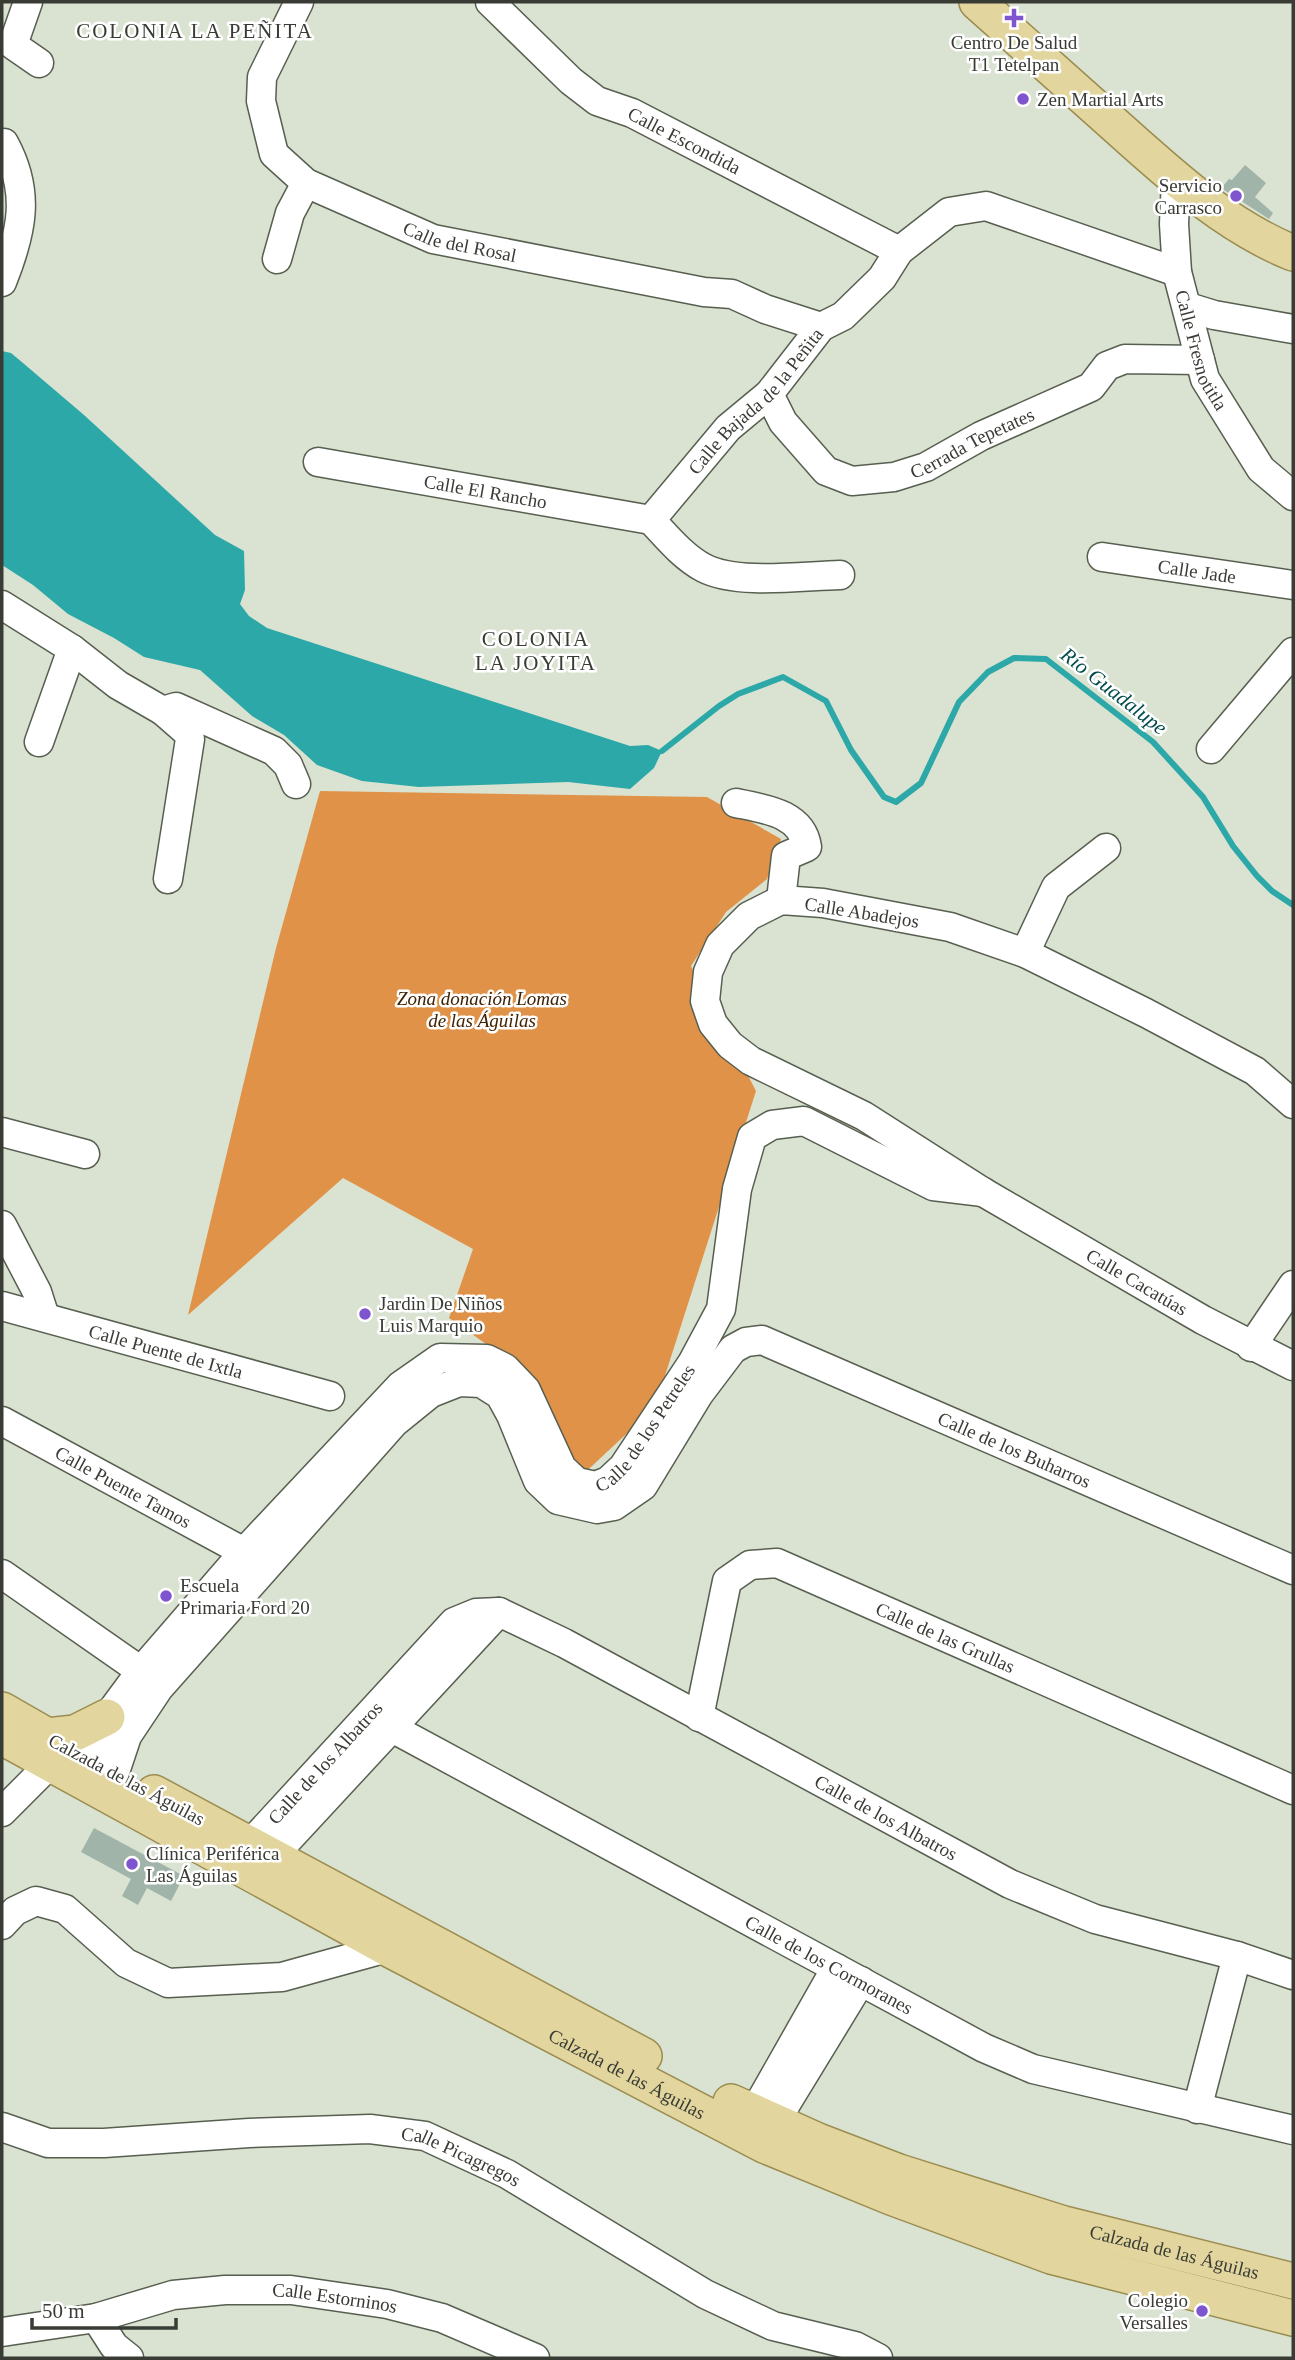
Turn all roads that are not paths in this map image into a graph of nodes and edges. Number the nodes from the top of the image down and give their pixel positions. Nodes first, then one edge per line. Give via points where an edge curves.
1 (28, 2) edge
2 (299, 2) edge
3 (489, 2) edge
4 (977, 2) edge
5 (7, 43) edge
6 (39, 63) dead end
7 (4, 143) dead end
8 (1175, 179) junction
9 (306, 183) junction
10 (899, 251) junction
11 (1293, 253) edge
12 (277, 259) dead end
13 (1177, 272) junction
14 (2, 282) edge
15 (1188, 307) junction
16 (821, 327) junction
17 (1293, 330) edge
18 (1200, 360) junction
19 (769, 394) junction
20 (318, 462) dead end
21 (1293, 496) edge
22 (651, 520) junction
23 (1102, 557) dead end
24 (840, 575) dead end
25 (1293, 585) edge
26 (2, 604) edge
27 (72, 649) junction
28 (1293, 652) edge
29 (163, 711) junction
30 (39, 742) dead end
31 (1212, 749) dead end
32 (296, 784) dead end
33 (736, 803) dead end
34 (1106, 848) dead end
35 (168, 878) dead end
36 (782, 900) junction
37 (1025, 953) junction
38 (1293, 1104) edge
39 (2, 1132) edge
40 (85, 1154) dead end
41 (983, 1192) junction
42 (2, 1225) edge
43 (1293, 1285) edge
44 (2, 1306) edge
45 (45, 1317) junction
46 (1251, 1347) junction
47 (733, 1349) joint
48 (1293, 1366) edge
49 (330, 1396) dead end
50 (2, 1421) edge
51 (244, 1552) junction
52 (1293, 1570) edge
53 (2, 1574) edge
54 (499, 1612) junction
55 (150, 1680) junction
56 (2, 1710) edge
57 (107, 1717) junction
58 (699, 1717) junction
59 (392, 1728) junction
60 (2, 1737) edge
61 (81, 1767) junction
62 (1293, 1790) edge
63 (2, 1812) edge
64 (261, 1851) junction
65 (2, 1925) edge
66 (394, 1938) junction
67 (1237, 1956) junction
68 (836, 1968) junction
69 (1293, 1975) edge
70 (861, 1981) junction
71 (1197, 2109) junction
72 (2, 2127) edge
73 (759, 2129) junction
74 (1293, 2130) edge
75 (1293, 2281) edge
76 (96, 2318) junction
77 (1293, 2318) edge
78 (2, 2332) edge
79 (823, 2348) edge
80 (129, 2358) edge
81 (536, 2358) edge
82 (877, 2358) edge

1 - 5 street
2 - 9 street, Calle del Rosal via 262,77 261,101 274,154
3 - 10 street, Calle Escondida via 597,101 632,113
4 - 8 main road
5 - 6 street
7 - 14 street via 15,162 23,204 16,247
8 - 11 main road via 1227,219
8 - 13 street, Calle Fresnotitla
9 - 12 street via 290,213
9 - 16 street, Calle del Rosal via 433,239 732,294
10 - 13 street, Calle Bajada de la Peñita via 949,212 986,206
10 - 16 street, Calle Bajada de la Peñita via 882,278 843,316
13 - 15 street, Calle Fresnotitla
15 - 17 street
15 - 18 street, Calle Fresnotitla
16 - 19 street, Calle Bajada de la Peñita
18 - 19 street, Cerrada Tepetates via 1125,359 1107,366 1091,387 981,436 926,467 894,477 852,481 826,471 783,422
18 - 21 street, Calle Fresnotitla via 1205,379 1261,469
19 - 22 street, Calle Bajada de la Peñita via 728,428
20 - 22 street, Calle El Rancho
22 - 24 street via 703,568 734,577
23 - 25 street, Calle Jade
26 - 27 street
27 - 29 street
27 - 30 street
28 - 31 street
29 - 32 street via 176,707 274,751 288,765
29 - 35 street via 190,738
33 - 36 street via 788,817 805,834 807,847 786,856
34 - 37 street via 1056,887
36 - 37 street, Calle Abadejos via 823,903 950,927
36 - 41 street, Calle Abadejos via 749,916 720,945 708,972 705,1001 713,1024 751,1061 864,1116
37 - 38 street, Calle Abadejos via 1255,1071
39 - 40 street
41 - 46 street, Calle Cacatúas
41 - 51 street, Calle de los Petreles via 933,1186 804,1121 772,1125 752,1138 737,1189 721,1309 692,1363 623,1467 608,1481 595,1486 578,1482 562,1468 526,1390 505,1368 487,1359 440,1358 401,1386
42 - 45 street
43 - 46 street
44 - 45 street, Calle Puente de Ixtla
45 - 49 street, Calle Puente de Ixtla
46 - 48 street, Calle Cacatúas
47 - 52 street, Calle de los Buharros via 762,1340
47 - 55 street, Calle de los Petreles via 699,1394 643,1486 614,1506 597,1509 558,1500 538,1481 500,1395 481,1383 458,1382 431,1392 394,1423
50 - 51 street, Calle Puente Tamos
51 - 55 street, Calle de los Petreles
53 - 55 street
54 - 58 street, Calle de los Albatros
54 - 59 street, Calle de los Albatros
54 - 64 street, Calle de los Albatros via 476,1613 454,1622
55 - 57 street, Calle de los Petreles
55 - 61 street, Calle de los Petreles via 127,1736
56 - 61 main road, Calzada de las Águilas
57 - 61 street, Calle de los Petreles
57 - 61 main road via 75,1733
58 - 62 street, Calle de las Grullas via 727,1581 750,1565 778,1563
58 - 67 street, Calle de los Albatros via 1010,1884 1095,1919
59 - 64 street, Calle de los Albatros
59 - 68 street, Calle de los Cormoranes
60 - 61 main road, Calzada de las Águilas
61 - 63 street
61 - 64 main road, Calzada de las Águilas
61 - 66 main road, Calzada de las Águilas
64 - 66 main road, Calzada de las Águilas
65 - 66 street via 15,1911 36,1902 65,1909 127,1963 168,1983 282,1977
66 - 73 main road, Calzada de las Águilas
67 - 69 street, Calle de los Albatros
67 - 71 street
68 - 70 street, Calle de los Cormoranes
68 - 73 street
70 - 71 street, Calle de los Cormoranes via 984,2048 1034,2069
70 - 73 street
71 - 74 street, Calle de los Cormoranes
72 - 79 street, Calle Picagregos via 48,2143 370,2129 425,2136 507,2174 705,2294
73 - 75 main road, Calzada de las Águilas via 1064,2224
73 - 77 main road, Calzada de las Águilas via 879,2192 1051,2256
76 - 78 street, Calle Estorninos
76 - 80 street via 114,2346
76 - 81 street, Calle Estorninos via 173,2295 291,2290 387,2304 442,2318
79 - 82 street, Calle Picagregos via 855,2346

